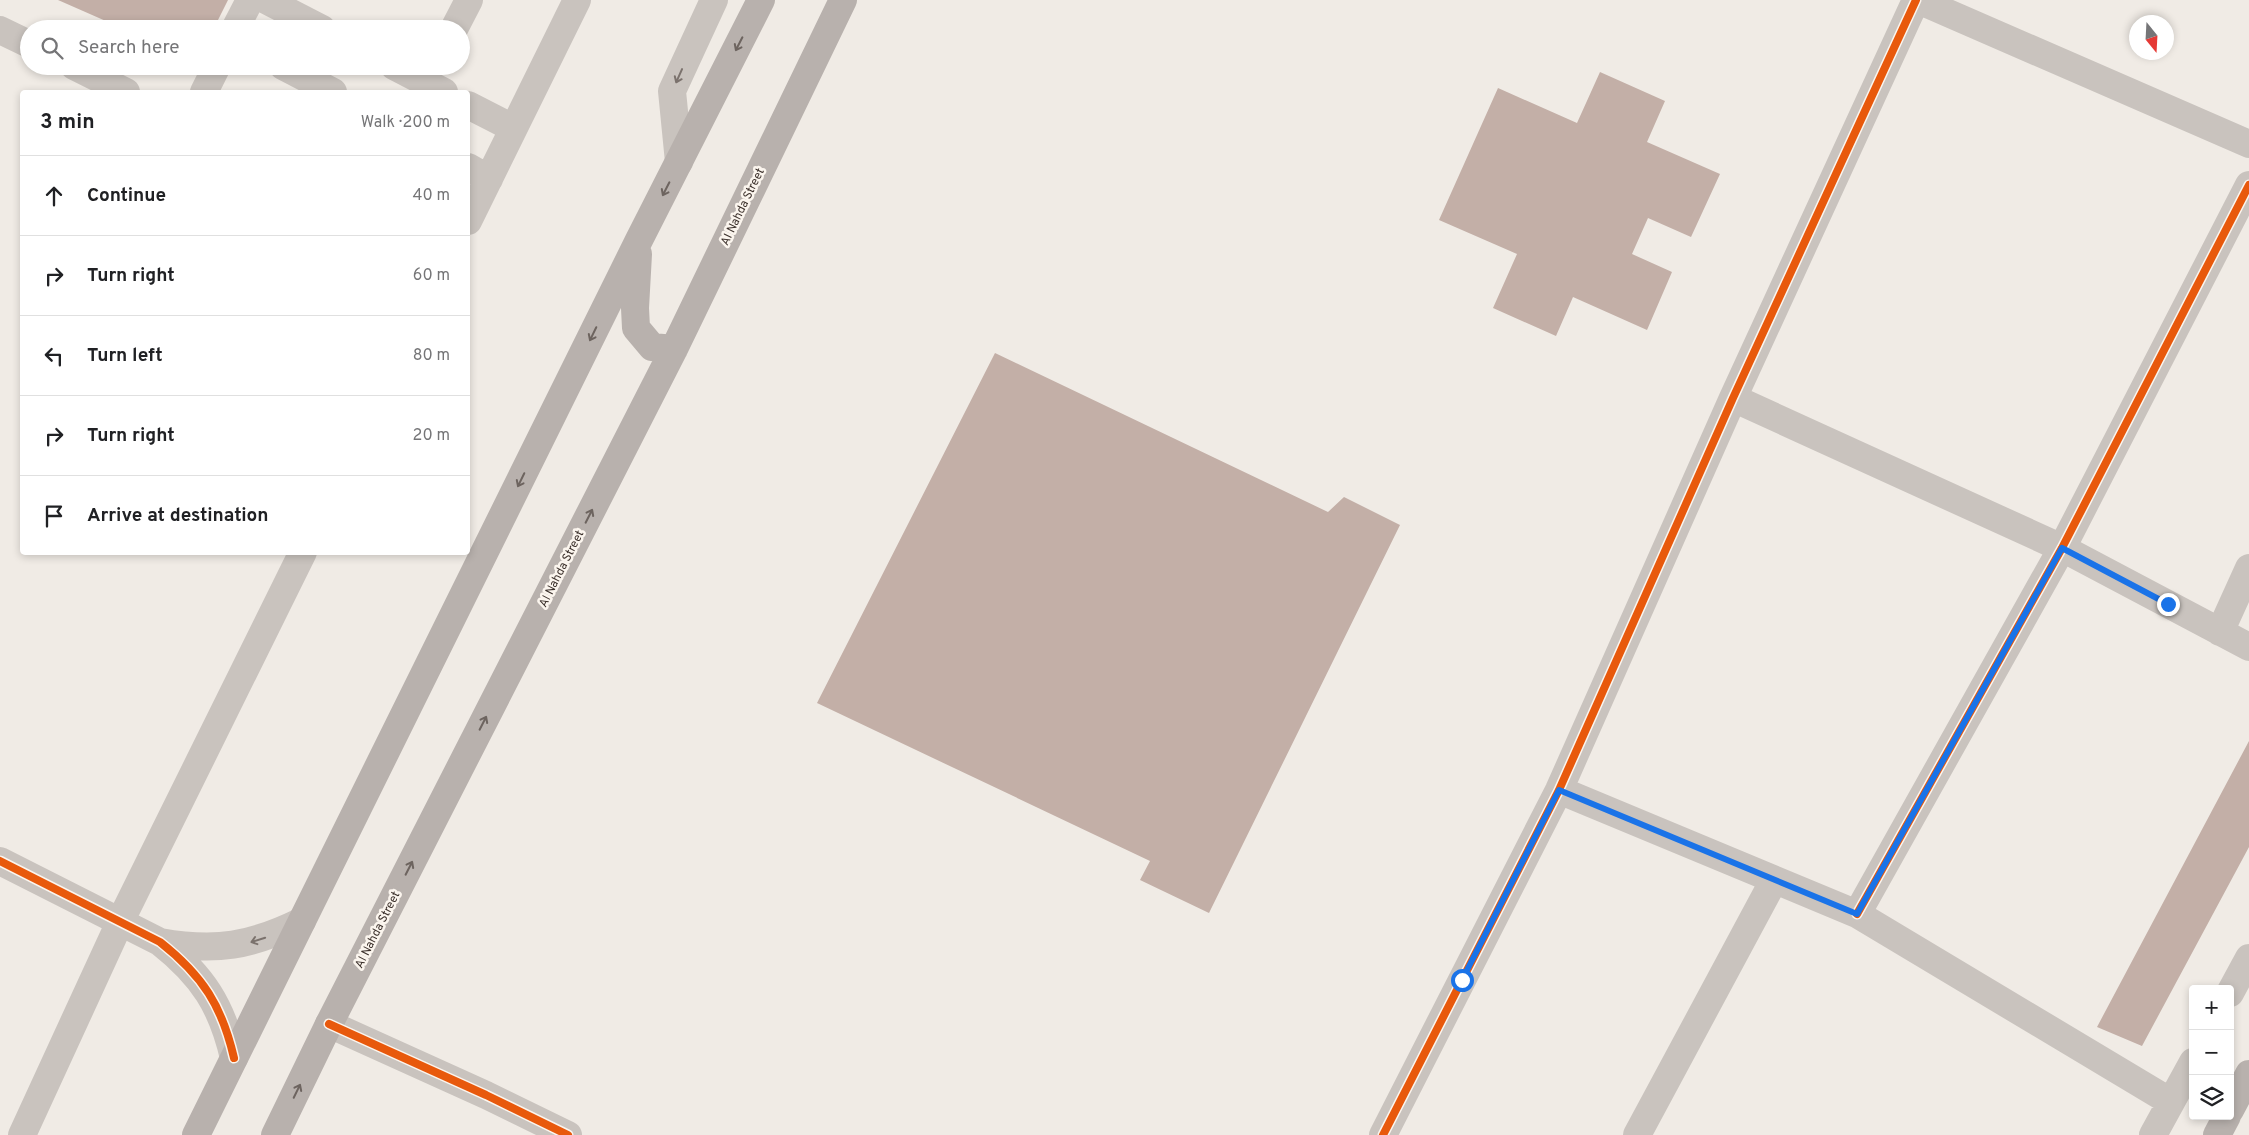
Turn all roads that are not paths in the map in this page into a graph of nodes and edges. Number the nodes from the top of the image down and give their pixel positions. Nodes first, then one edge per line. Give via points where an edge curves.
1 (250, 0) edge
2 (266, 0) edge
3 (469, 0) edge
4 (577, 0) edge
5 (714, 0) edge
6 (761, 0) edge
7 (843, 0) edge
8 (1917, 0) edge
9 (240, 20) edge
10 (305, 20) edge
11 (459, 20) edge
12 (0, 30) edge
13 (20, 40) edge
14 (92, 75) edge
15 (212, 75) edge
16 (300, 75) edge
17 (419, 75) edge
18 (435, 81) edge
19 (122, 90) edge
20 (205, 90) edge
21 (329, 90) edge
22 (470, 106) edge
23 (513, 128) junction
24 (2249, 144) edge
25 (679, 162) junction
26 (478, 173) edge
27 (2249, 186) edge
28 (470, 211) edge
29 (639, 240) junction
30 (674, 349) junction
31 (1733, 398) junction
32 (2062, 548) junction
33 (302, 555) edge
34 (2249, 568) edge
35 (2220, 632) junction
36 (2249, 647) edge
37 (1559, 790) junction
38 (0, 862) edge
39 (1774, 880) junction
40 (1857, 914) junction
41 (302, 921) junction
42 (120, 922) junction
43 (160, 942) junction
44 (2249, 958) edge
45 (2234, 986) edge
46 (329, 1024) junction
47 (234, 1058) junction
48 (2189, 1069) edge
49 (2249, 1074) edge
50 (2171, 1102) junction
51 (2234, 1102) edge
52 (2212, 1120) edge
53 (2225, 1120) edge
54 (22, 1135) edge
55 (196, 1135) edge
56 (275, 1135) edge
57 (568, 1135) edge
58 (1383, 1135) edge
59 (1637, 1135) edge
60 (2153, 1135) edge
61 (2210, 1135) edge
62 (2217, 1135) edge

1 - 9 street
2 - 10 street
3 - 11 street
4 - 23 street
5 -> 25 street via 672,91
6 -> 25 main road
7 - 30 main road, Al Nahda Street
8 - 24 street
8 - 31 street
12 - 13 street
14 - 19 street
15 - 20 street
16 - 21 street
17 - 18 street
22 - 23 street
23 - 26 street
25 -> 29 main road
26 - 28 street
27 - 32 street
29 - 30 main road via 636,328 652,347
29 -> 41 main road
46 -> 30 main road, Al Nahda Street
31 - 32 street
31 - 37 street
32 - 35 street
32 - 40 street
33 - 42 street
34 - 35 street
35 - 36 street
37 - 39 street
37 - 58 street
38 - 42 street
39 - 40 street
39 - 59 street
40 - 50 street
41 -> 43 street via 248,943 189,947
41 - 47 main road
42 - 43 street
42 - 54 street
43 - 47 street via 195,974 217,1004 228,1030
44 - 45 street
56 -> 46 main road, Al Nahda Street
46 - 57 street
47 - 55 main road
48 - 50 street
49 - 51 main road
50 - 60 street
52 - 61 street
53 - 62 main road

